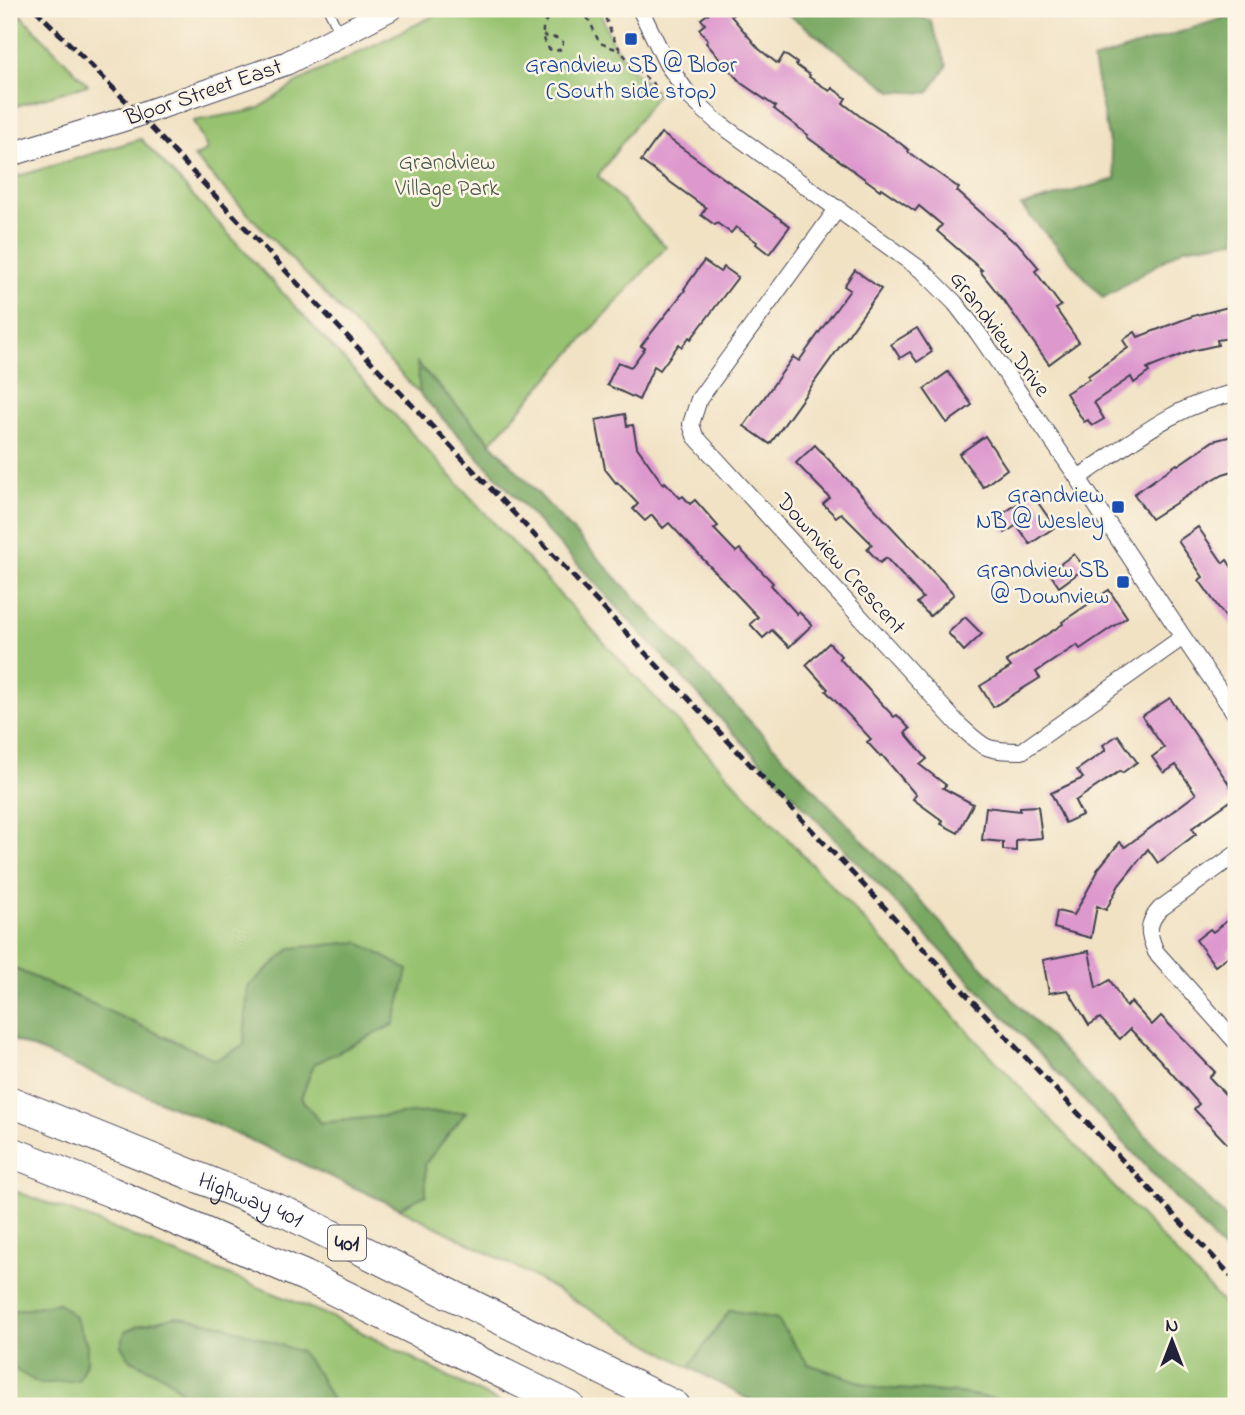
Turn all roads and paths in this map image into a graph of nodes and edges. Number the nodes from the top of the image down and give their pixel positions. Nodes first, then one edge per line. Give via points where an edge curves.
1 (328, 9) edge
2 (390, 9) edge
3 (602, 9) edge
4 (640, 9) edge
5 (340, 34) junction
6 (542, 34) junction
7 (621, 51) junction
8 (658, 88) dead end
9 (9, 155) edge
10 (838, 208) junction
11 (1236, 393) edge
12 (1078, 478) junction
13 (1183, 637) junction
14 (1236, 715) edge
15 (1236, 854) edge
16 (1236, 1042) edge
17 (9, 1101) edge
18 (9, 1151) edge
19 (569, 1406) edge
20 (675, 1406) edge

1 - 5 lane
2 - 5 main road, Bloor Street East
3 - 7 path
4 - 10 street, Grandview Drive via 667,64 691,98
5 - 9 main road, Bloor Street East via 287,63
6 - 6 path via 561,39 562,49 551,51
6 - 7 path via 551,15 573,9 584,14 600,43
7 - 8 path
10 - 12 street, Grandview Drive via 924,272 955,303
10 - 13 street, Downview Crescent via 699,399 691,424 695,436 982,746 1022,751
11 - 12 street via 1176,413
12 - 13 street, Grandview Drive
13 - 14 street, Grandview Drive
15 - 16 street via 1160,909 1151,918 1149,931 1156,952
17 - 20 highway, Highway 401 / 401 via 289,1214
18 - 19 highway, 401 via 305,1276

